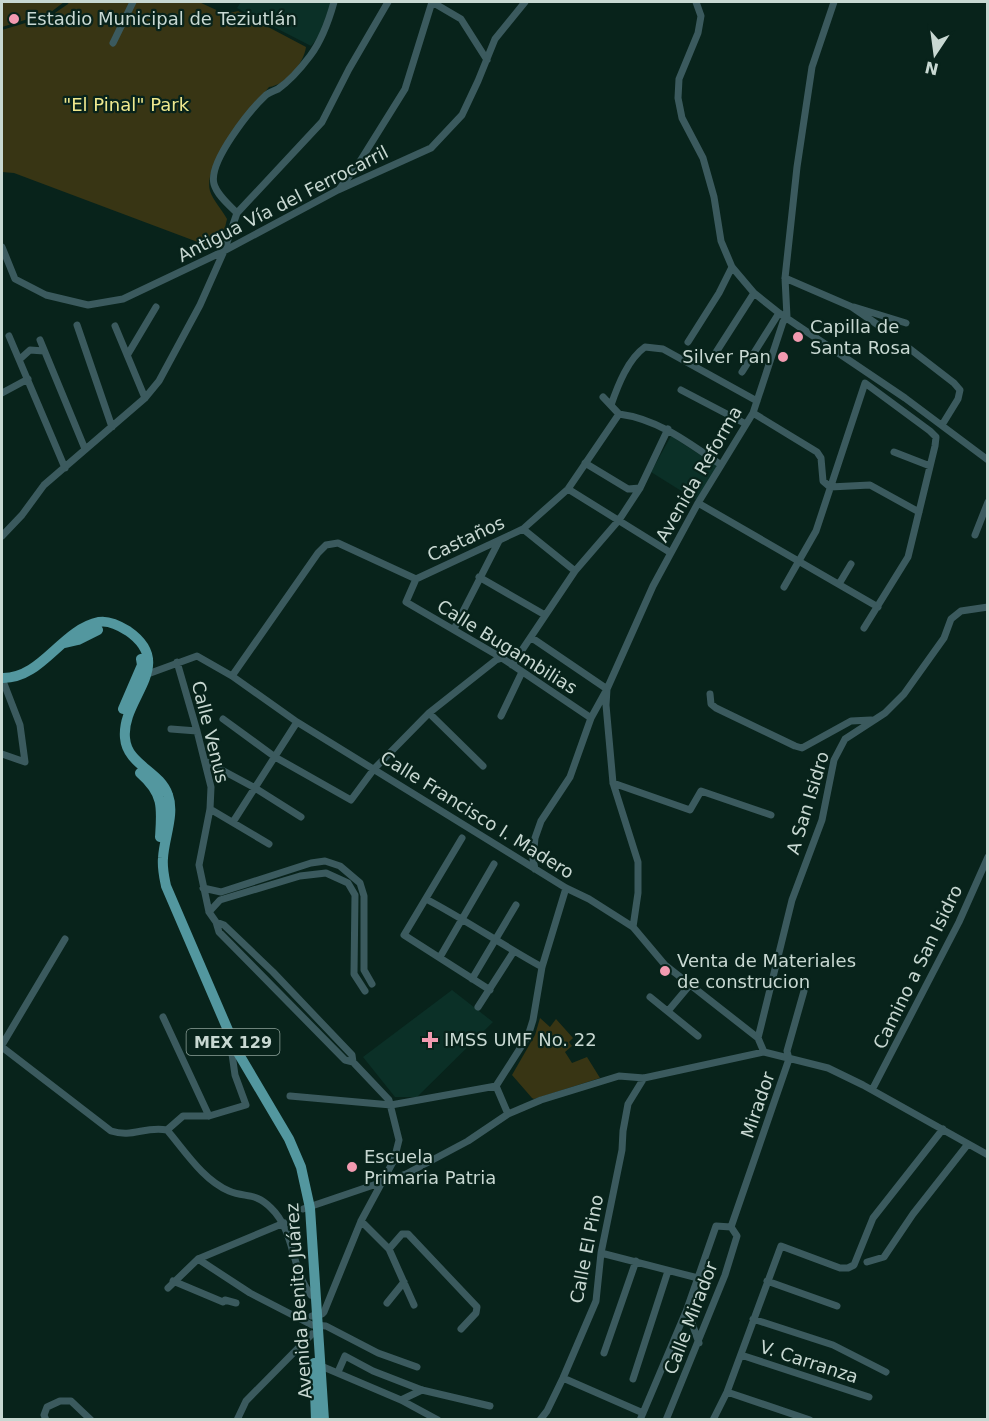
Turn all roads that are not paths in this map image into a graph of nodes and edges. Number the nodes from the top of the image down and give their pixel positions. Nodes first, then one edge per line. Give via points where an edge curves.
1 (133, 2) edge
2 (334, 2) edge
3 (388, 2) edge
4 (432, 2) edge
5 (525, 2) edge
6 (696, 2) edge
7 (834, 2) edge
8 (114, 43) dead end
9 (488, 60) junction
10 (338, 190) junction
11 (237, 213) junction
12 (2, 247) edge
13 (224, 251) junction
14 (732, 267) junction
15 (785, 278) junction
16 (754, 293) junction
17 (852, 307) junction
18 (156, 308) dead end
19 (783, 315) junction
20 (906, 323) dead end
21 (77, 325) dead end
22 (878, 325) dead end
23 (115, 326) dead end
24 (9, 336) dead end
25 (40, 340) dead end
26 (688, 342) dead end
27 (759, 346) junction
28 (910, 350) dead end
29 (44, 351) junction
30 (773, 353) junction
31 (128, 354) junction
32 (713, 357) dead end
33 (20, 359) junction
34 (742, 372) dead end
35 (28, 379) junction
36 (681, 390) dead end
37 (2, 393) edge
38 (603, 397) dead end
39 (145, 398) junction
40 (905, 398) junction
41 (757, 401) junction
42 (611, 405) junction
43 (898, 408) junction
44 (753, 413) junction
45 (619, 414) junction
46 (746, 424) junction
47 (942, 425) junction
48 (112, 427) junction
49 (668, 429) junction
50 (85, 449) junction
51 (894, 452) dead end
52 (987, 460) edge
53 (585, 464) junction
54 (721, 465) junction
55 (930, 466) junction
56 (65, 468) junction
57 (831, 487) junction
58 (640, 488) junction
59 (568, 489) junction
60 (987, 502) edge
61 (698, 503) junction
62 (919, 512) junction
63 (619, 520) junction
64 (523, 530) junction
65 (975, 535) dead end
66 (2, 536) edge
67 (499, 540) junction
68 (671, 553) junction
69 (799, 560) junction
70 (851, 564) dead end
71 (575, 571) junction
72 (479, 577) junction
73 (416, 579) junction
74 (839, 584) junction
75 (784, 587) dead end
76 (878, 607) junction
77 (987, 607) edge
78 (545, 615) junction
79 (864, 628) dead end
80 (454, 629) junction
81 (77, 637) junction
82 (532, 638) junction
83 (502, 658) junction
84 (177, 662) junction
85 (512, 665) junction
86 (522, 672) junction
87 (142, 675) junction
88 (232, 676) junction
89 (2, 679) edge
90 (607, 689) junction
91 (710, 694) dead end
92 (429, 713) junction
93 (501, 716) dead end
94 (591, 718) junction
95 (223, 719) dead end
96 (874, 720) junction
97 (297, 722) junction
98 (171, 729) dead end
99 (197, 731) junction
100 (2, 754) edge
101 (275, 757) junction
102 (205, 761) junction
103 (483, 766) dead end
104 (374, 769) junction
105 (612, 783) junction
106 (255, 788) junction
107 (210, 809) junction
108 (771, 815) dead end
109 (301, 818) dead end
110 (233, 822) junction
111 (462, 838) dead end
112 (269, 844) dead end
113 (987, 856) edge
114 (494, 864) dead end
115 (535, 869) junction
116 (360, 884) junction
117 (203, 888) junction
118 (566, 888) junction
119 (352, 890) junction
120 (220, 896) junction
121 (426, 899) junction
122 (516, 905) dead end
123 (209, 912) junction
124 (462, 918) junction
125 (633, 927) junction
126 (65, 939) dead end
127 (496, 940) junction
128 (514, 951) junction
129 (440, 957) junction
130 (542, 966) junction
131 (472, 979) junction
132 (372, 984) dead end
133 (689, 986) junction
134 (490, 990) junction
135 (365, 991) dead end
136 (804, 991) dead end
137 (650, 997) dead end
138 (478, 1007) dead end
139 (668, 1011) junction
140 (163, 1017) dead end
141 (698, 1036) dead end
142 (758, 1038) junction
143 (2, 1046) edge
144 (764, 1052) junction
145 (232, 1054) junction
146 (789, 1059) junction
147 (644, 1078) junction
148 (496, 1086) junction
149 (872, 1090) junction
150 (290, 1096) dead end
151 (391, 1105) junction
152 (508, 1114) junction
153 (209, 1116) junction
154 (943, 1129) junction
155 (166, 1130) junction
156 (968, 1144) junction
157 (987, 1155) edge
158 (379, 1185) junction
159 (306, 1209) junction
160 (361, 1221) junction
161 (284, 1223) junction
162 (731, 1227) junction
163 (389, 1249) junction
164 (602, 1253) junction
165 (198, 1259) junction
166 (636, 1261) junction
167 (867, 1262) dead end
168 (668, 1270) junction
169 (698, 1278) junction
170 (173, 1281) junction
171 (767, 1281) junction
172 (404, 1282) junction
173 (168, 1288) dead end
174 (311, 1295) junction
175 (236, 1303) dead end
176 (387, 1303) dead end
177 (414, 1305) dead end
178 (837, 1306) dead end
179 (687, 1309) junction
180 (753, 1319) junction
181 (315, 1323) junction
182 (461, 1329) dead end
183 (699, 1343) junction
184 (604, 1353) dead end
185 (741, 1355) junction
186 (321, 1366) junction
187 (417, 1367) dead end
188 (373, 1371) junction
189 (338, 1372) junction
190 (886, 1372) dead end
191 (563, 1378) junction
192 (633, 1379) dead end
193 (364, 1383) junction
194 (422, 1390) junction
195 (727, 1392) junction
196 (869, 1397) dead end
197 (401, 1400) junction
198 (490, 1406) dead end
199 (641, 1416) edge
200 (45, 1417) edge
201 (91, 1419) edge
202 (237, 1419) edge
203 (316, 1419) edge
204 (324, 1419) edge
205 (438, 1419) edge
206 (540, 1419) edge
207 (666, 1419) edge
208 (713, 1419) edge
209 (808, 1419) edge

1 - 8 street
2 - 11 street via 328,24 312,54 293,76 267,94 225,145 214,172 214,184
3 - 11 street via 322,123
4 - 9 street via 461,19
4 - 10 street via 405,89
5 - 9 street, Antigua Vía del Ferrocarril via 495,39
6 - 14 street via 701,16 698,33 679,79 678,98 682,118 703,158 721,242
7 - 15 street, Avenida Reforma via 812,67
9 - 10 street, Antigua Vía del Ferrocarril via 462,115 431,148
10 - 13 street, Antigua Vía del Ferrocarril
11 - 13 street
12 - 13 street, Antigua Vía del Ferrocarril via 15,279 46,295 88,305 123,299
13 - 39 street via 159,381
14 - 16 street
14 - 26 street
15 - 17 street
15 - 19 street, Avenida Reforma
16 - 19 street
16 - 32 street
17 - 20 street
17 - 22 street
18 - 31 street
19 - 27 street
19 - 30 street, Avenida Reforma
19 - 40 street
21 - 48 street
23 - 31 street
24 - 33 street
25 - 29 street
27 - 30 street
27 - 34 street
28 - 47 street via 960,390
29 - 33 street via 30,350
29 - 50 street
30 - 41 street, Avenida Reforma
31 - 39 street
33 - 35 street
35 - 37 street
35 - 56 street
36 - 46 street
38 - 42 street
39 - 48 street
40 - 43 street
40 - 47 street
41 - 42 street via 663,349 645,347 630,363
41 - 44 street, Avenida Reforma
42 - 45 street
43 - 55 street via 936,437
43 - 57 street via 865,383
44 - 46 street, Avenida Reforma
44 - 57 street via 817,452 823,482
45 - 49 street
45 - 53 street, Castaños
46 - 54 street, Avenida Reforma
47 - 52 street
48 - 50 street
49 - 54 street
49 - 58 street
50 - 56 street
51 - 55 street
53 - 58 street via 628,489
53 - 59 street, Castaños
54 - 61 street, Avenida Reforma
55 - 62 street
56 - 66 street via 44,486
57 - 62 street via 870,485
57 - 69 street via 816,531
58 - 63 street
59 - 63 street
59 - 64 street, Castaños
60 - 65 street
61 - 68 street, Avenida Reforma
61 - 69 street
62 - 76 street via 908,557
63 - 68 street
63 - 71 street
64 - 67 street, Castaños
64 - 71 street
67 - 72 street
67 - 73 street, Castaños
68 - 90 street, Avenida Reforma
69 - 74 street
69 - 75 street
70 - 74 street
71 - 78 street
72 - 78 street
72 - 80 street
73 - 80 street, Calle Bugambilias via 406,602
73 - 88 street, Castaños via 338,543 326,545
74 - 76 street
76 - 79 street
77 - 96 street, A San Isidro via 961,611 951,619 944,639 904,694
78 - 82 street
80 - 83 street, Calle Bugambilias
81 - 87 main road via 101,629 116,631 140,653
81 - 89 main road via 23,675
81 - 89 main road via 22,679
82 - 85 street
82 - 90 street
83 - 85 street, Calle Bugambilias
83 - 92 street
84 - 87 street, Calle Francisco I. Madero
84 - 88 street, Calle Francisco I. Madero via 197,656
84 - 99 street, Calle Venus
85 - 86 street, Calle Bugambilias
86 - 93 street
86 - 94 street, Calle Bugambilias
87 - 145 main road, Avenida Benito Juárez / MEX 129 via 124,707 118,742 126,758 161,800 157,871 161,889
87 - 159 main road, Avenida Benito Juárez / MEX 129 via 124,729 125,741 141,767 162,783 169,796 163,857 166,886 237,1051 289,1139 301,1167
88 - 97 street, Calle Francisco I. Madero
89 - 100 street via 20,725 25,762
90 - 94 street, Avenida Reforma
90 - 105 street
91 - 96 street via 711,704 716,708 802,748 851,721
92 - 103 street
92 - 104 street
94 - 115 street, Avenida Reforma via 570,777 541,821 535,838
95 - 101 street
96 - 142 street, A San Isidro via 845,739 834,760 822,820 792,900
97 - 101 street
97 - 104 street, Calle Francisco I. Madero
98 - 99 street
99 - 102 street, Calle Venus
101 - 104 street via 351,800
101 - 106 street
102 - 106 street
102 - 107 street, Calle Venus via 211,787
104 - 115 street, Calle Francisco I. Madero
105 - 108 street via 690,810 701,791
105 - 125 street via 638,862
106 - 109 street
106 - 110 street
107 - 110 street
107 - 117 street, Calle Venus via 199,865
110 - 112 street
111 - 121 street
113 - 149 street, Camino a San Isidro via 959,922
114 - 124 street
115 - 118 street, Calle Francisco I. Madero
116 - 119 street
116 - 120 street via 340,866 325,861
116 - 132 street via 364,896 364,970
117 - 120 street
117 - 123 street, Calle Venus
118 - 125 street, Calle Francisco I. Madero
118 - 130 street
119 - 120 street via 326,873
119 - 135 street via 356,895 354,974
120 - 123 street
121 - 124 street
121 - 129 street via 404,935
122 - 127 street
123 - 151 street via 352,1054 353,1062
124 - 127 street
124 - 129 street
125 - 133 street, Calle Francisco I. Madero
126 - 143 street
127 - 128 street
127 - 131 street
128 - 130 street
128 - 134 street
129 - 131 street
130 - 148 street via 528,1036
131 - 134 street
133 - 139 street
133 - 142 street, Calle Francisco I. Madero
134 - 138 street
136 - 146 street, Mirador via 787,1051
137 - 139 street
139 - 141 street
140 - 153 street
142 - 144 street, Calle Francisco I. Madero
143 - 155 street via 111,1131 121,1134 153,1128
144 - 146 street
144 - 147 street
145 - 153 street via 246,1105
145 - 159 main road, Avenida Benito Juárez / MEX 129 via 283,1142
146 - 149 street via 828,1068
146 - 162 street, Mirador
147 - 152 street via 619,1076
147 - 164 street, Calle El Pino via 628,1104
148 - 151 street
148 - 152 street
149 - 154 street
150 - 151 street
151 - 158 street via 399,1140 394,1160
152 - 158 street via 468,1141
153 - 155 street via 183,1116
154 - 156 street
154 - 171 street via 873,1218 854,1265 840,1268 781,1246
155 - 161 street via 207,1176 230,1192 253,1195
156 - 157 street
156 - 167 street via 884,1257
158 - 159 street
158 - 160 street
159 - 174 main road, Avenida Benito Juárez / MEX 129
159 - 181 main road, Avenida Benito Juárez / MEX 129
160 - 163 street
160 - 181 street via 324,1312
161 - 165 street
161 - 174 street via 303,1284
162 - 169 street via 716,1226
162 - 183 street, Calle Mirador via 737,1236
163 - 172 street
163 - 182 street via 402,1234 408,1234 477,1307
164 - 166 street
164 - 191 street, Calle El Pino via 596,1301
165 - 170 street
165 - 181 street via 250,1293
166 - 168 street
166 - 184 street
168 - 169 street
168 - 192 street
169 - 179 street
170 - 173 street
170 - 175 street
171 - 178 street
171 - 180 street
172 - 176 street
172 - 177 street
174 - 181 main road, Avenida Benito Juárez / MEX 129
179 - 183 street
179 - 199 street
180 - 185 street
180 - 190 street via 825,1343
181 - 186 main road, Avenida Benito Juárez / MEX 129
181 - 187 street
181 - 202 street via 246,1401
181 - 203 main road, Avenida Benito Juárez / MEX 129
183 - 207 street, Calle Mirador
185 - 195 street
185 - 196 street, V. Carranza
186 - 189 street
186 - 204 main road, Avenida Benito Juárez / MEX 129
188 - 189 street via 345,1356
188 - 193 street
188 - 194 street
189 - 193 street
191 - 199 street
191 - 206 street, Calle El Pino
193 - 197 street
194 - 197 street
194 - 198 street
195 - 208 street
195 - 209 street
197 - 205 street
200 - 201 street via 47,1407 71,1401

